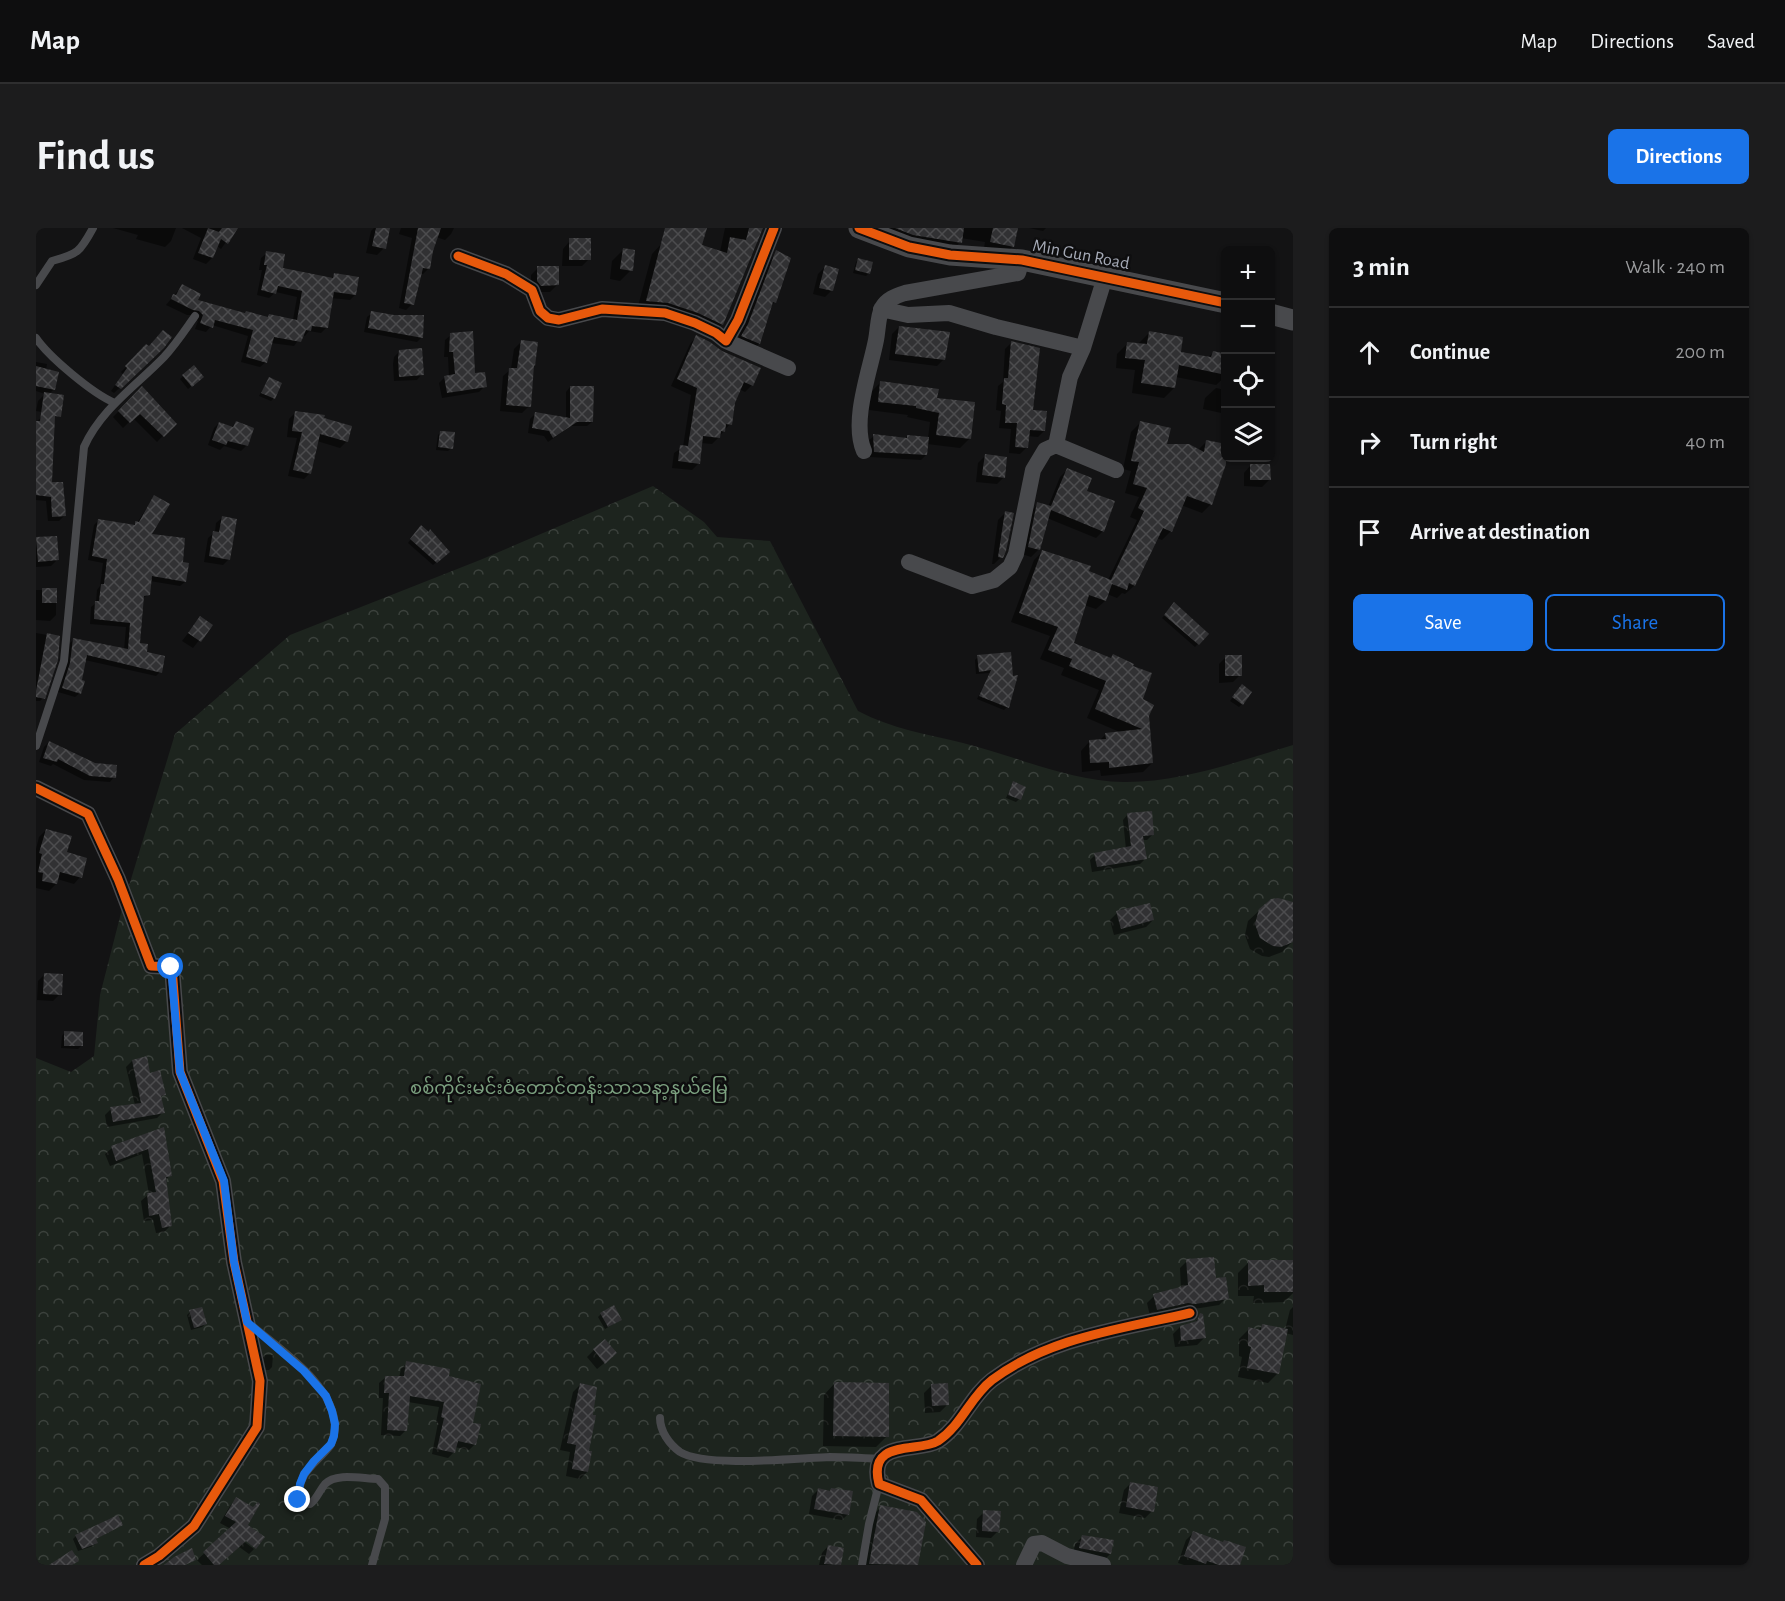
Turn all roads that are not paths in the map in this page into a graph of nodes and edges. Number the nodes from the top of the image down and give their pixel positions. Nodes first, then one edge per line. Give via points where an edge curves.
1 (93, 228) edge
2 (774, 228) edge
3 (859, 228) edge
4 (458, 256) dead end
5 (1022, 260) junction
6 (1105, 277) junction
7 (36, 285) edge
8 (1221, 302) edge
9 (881, 309) junction
10 (1275, 315) edge
11 (195, 316) dead end
12 (1293, 320) edge
13 (36, 338) edge
14 (726, 341) junction
15 (1083, 348) junction
16 (788, 368) dead end
17 (115, 402) junction
18 (1056, 445) junction
19 (864, 451) dead end
20 (1116, 470) dead end
21 (909, 562) dead end
22 (36, 746) edge
23 (36, 788) edge
24 (1190, 1313) dead end
25 (247, 1322) junction
26 (660, 1418) dead end
27 (881, 1459) junction
28 (879, 1484) junction
29 (144, 1565) edge
30 (372, 1565) edge
31 (862, 1565) edge
32 (977, 1565) edge
33 (1024, 1565) edge
34 (1103, 1565) edge

1 - 7 lane via 82,249 52,261
2 - 14 street
3 - 5 street, Min Gun Road via 909,247 950,255
4 - 14 street via 506,274 532,290 540,311 548,318 559,320 602,309 664,313 695,323
5 - 6 street, Min Gun Road
5 - 9 street via 1018,273 896,296
6 - 8 street, Min Gun Road
6 - 15 street
9 - 15 street via 908,315 950,313
9 - 19 street via 862,399 860,435
10 - 12 street
11 - 17 lane via 179,340
13 - 17 lane via 76,376
14 - 16 street
15 - 18 street via 1070,377
17 - 22 lane via 84,447 64,661
18 - 20 street
18 - 21 street via 1045,450 1033,470 1016,554 1010,567 994,580 972,586
23 - 25 street via 88,814 151,966 171,967 180,1072 224,1181 234,1262
24 - 27 street via 1113,1329 1042,1351 991,1381 957,1426 936,1442 891,1450
25 - 29 street via 260,1381 257,1427 194,1526
25 - 30 lane via 304,1371 326,1396 332,1411 335,1430 331,1444 304,1474 298,1500 310,1504 331,1479 378,1479 385,1487 385,1519
26 - 27 lane via 667,1438 681,1452 694,1457 783,1461
27 - 28 street
28 - 31 lane
28 - 32 street via 921,1500
33 - 34 street via 1034,1544 1042,1543 1067,1556

